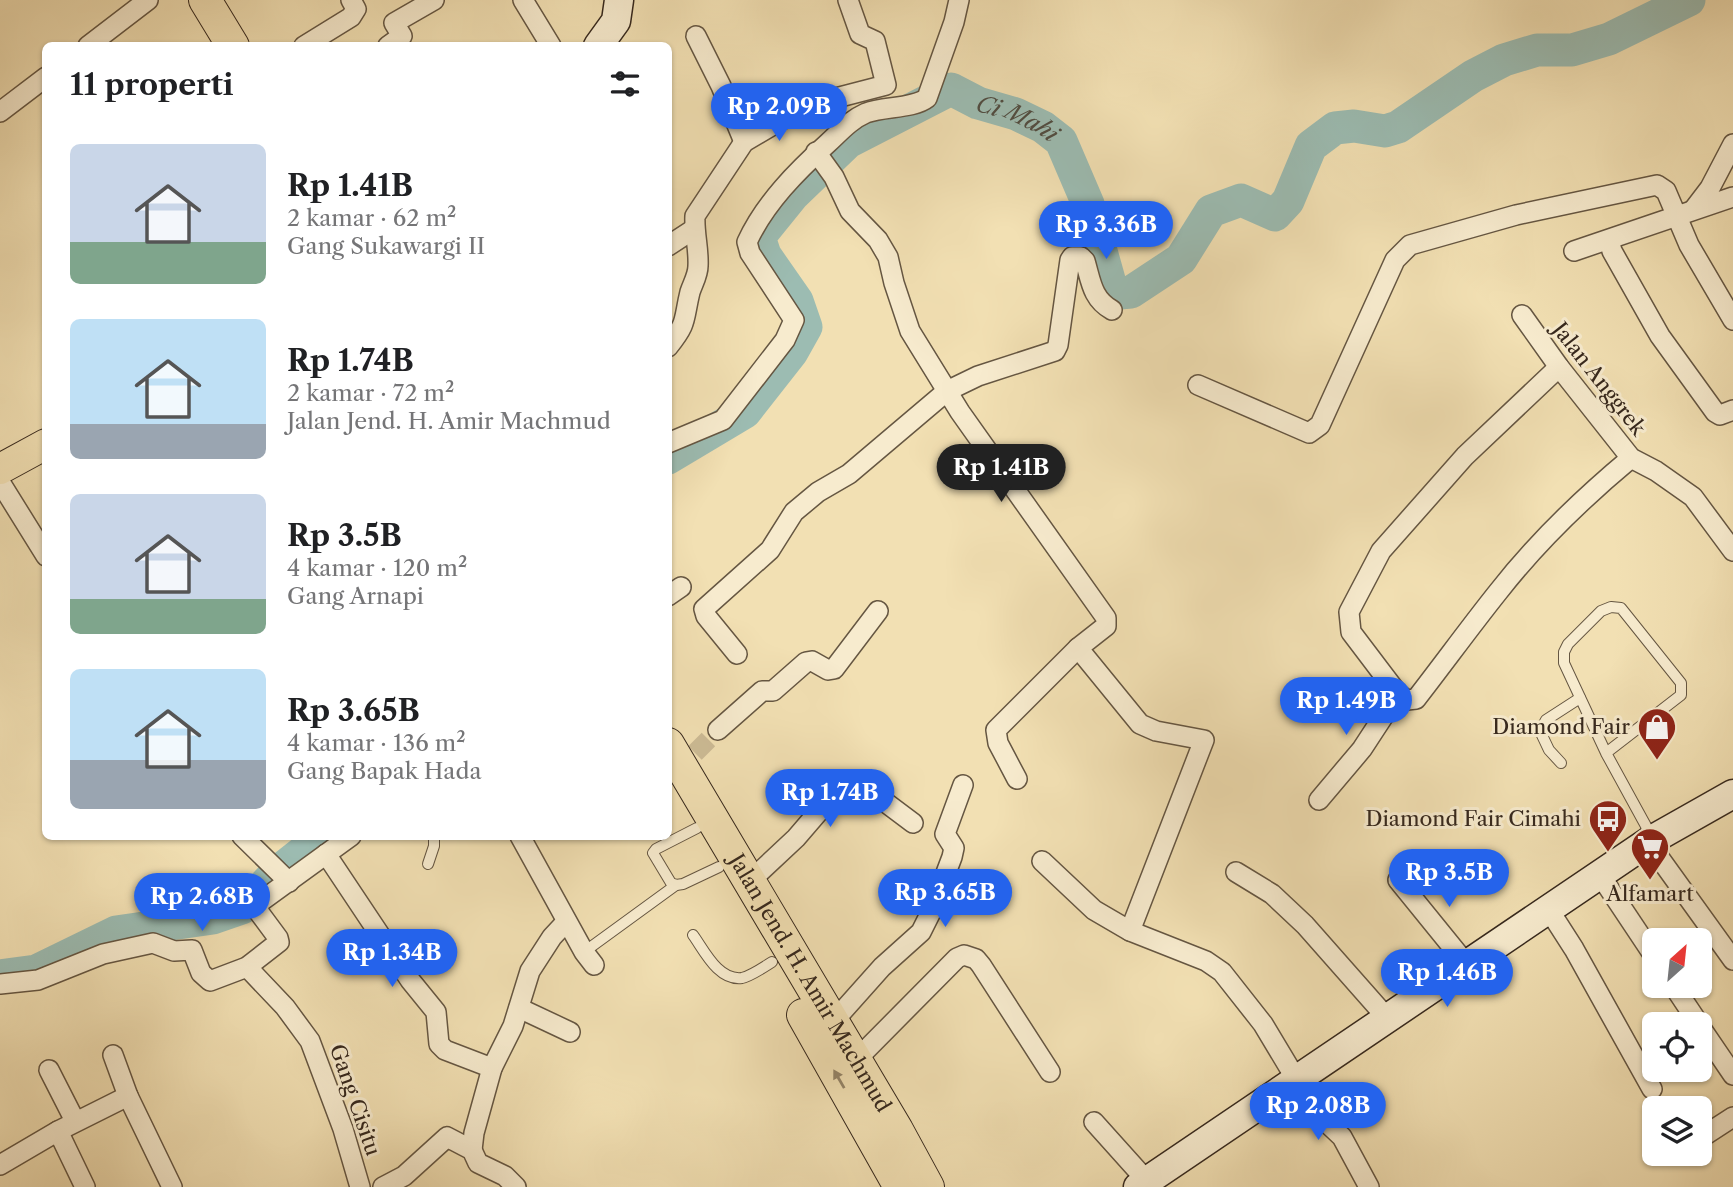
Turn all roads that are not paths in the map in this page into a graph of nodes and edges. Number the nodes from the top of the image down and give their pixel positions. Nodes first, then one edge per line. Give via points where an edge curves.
1 (148, 0) edge
2 (205, 0) edge
3 (351, 0) edge
4 (435, 0) edge
5 (523, 0) edge
6 (619, 0) edge
7 (848, 0) edge
8 (959, 0) edge
9 (696, 36) dead end
10 (93, 42) edge
11 (231, 42) edge
12 (311, 42) edge
13 (394, 42) edge
14 (549, 42) edge
15 (601, 42) edge
16 (42, 80) edge
17 (886, 85) junction
18 (889, 106) junction
19 (0, 112) edge
20 (744, 142) junction
21 (1733, 144) edge
22 (819, 156) junction
23 (1722, 166) junction
24 (1733, 197) edge
25 (1686, 213) junction
26 (694, 229) junction
27 (1609, 240) junction
28 (672, 243) edge
29 (1574, 251) dead end
30 (1112, 310) dead end
31 (1522, 315) dead end
32 (1733, 320) edge
33 (672, 342) edge
34 (1559, 367) junction
35 (1198, 386) dead end
36 (947, 391) junction
37 (1733, 410) edge
38 (672, 441) edge
39 (42, 446) edge
40 (1631, 458) junction
41 (0, 469) edge
42 (0, 482) edge
43 (1732, 547) edge
44 (42, 550) edge
45 (878, 611) dead end
46 (1078, 648) junction
47 (737, 654) dead end
48 (1398, 694) junction
49 (1580, 698) junction
50 (718, 730) tunnel mouth
51 (1606, 753) junction
52 (678, 761) edge
53 (1561, 764) dead end
54 (1017, 779) dead end
55 (963, 785) dead end
56 (1733, 794) edge
57 (1319, 800) dead end
58 (913, 823) dead end
59 (697, 828) junction
60 (246, 840) edge
61 (345, 840) edge
62 (434, 840) edge
63 (522, 840) edge
64 (1648, 842) junction
65 (326, 854) junction
66 (1042, 861) dead end
67 (428, 864) dead end
68 (719, 867) junction
69 (1236, 872) dead end
70 (283, 874) junction
71 (1600, 875) junction
72 (1398, 880) dead end
73 (749, 882) junction
74 (676, 885) junction
75 (1549, 910) junction
76 (566, 922) junction
77 (1130, 931) junction
78 (693, 935) dead end
79 (1642, 939) edge
80 (589, 959) joint
81 (1733, 960) edge
82 (772, 962) junction
83 (1467, 965) junction
84 (247, 967) junction
85 (0, 984) edge
86 (519, 1008) junction
87 (1388, 1019) junction
88 (832, 1023) junction
89 (570, 1032) dead end
90 (1712, 1044) edge
91 (113, 1055) dead end
92 (855, 1061) junction
93 (492, 1068) junction
94 (49, 1070) dead end
95 (1051, 1072) dead end
96 (1733, 1075) edge
97 (1297, 1080) junction
98 (1652, 1089) dead end
99 (128, 1096) junction
100 (1733, 1117) edge
101 (75, 1121) junction
102 (1094, 1122) dead end
103 (58, 1131) junction
104 (1712, 1131) edge
105 (475, 1157) junction
106 (0, 1165) edge
107 (1142, 1184) edge
108 (85, 1187) edge
109 (172, 1187) edge
110 (360, 1187) edge
111 (383, 1187) edge
112 (516, 1187) edge
113 (900, 1187) edge
114 (928, 1187) edge
115 (1369, 1187) edge

1 - 10 street
2 - 11 highway
3 - 12 street via 356,9 352,17
4 - 13 street via 394,23 402,36
5 - 14 street
6 - 15 main road via 616,21
7 - 17 street via 860,34 875,41
8 - 18 street via 927,98
9 - 20 street
16 - 19 street
17 - 18 street
17 - 20 street via 800,109
18 - 22 street via 856,118
20 - 26 street via 701,203
21 - 23 street
22 - 36 street via 850,211 888,257 910,331
22 - 38 street via 796,172 747,242 794,320 785,340 723,420
23 - 24 street
23 - 25 street
24 - 25 street
25 - 27 street
25 - 32 street via 1689,245
25 - 35 street via 1657,185 1516,215 1410,245 1395,260 1320,425 1309,433
26 - 28 street
26 - 33 street via 696,276 684,326
27 - 29 street
27 - 37 street via 1660,335 1714,412 1720,415
30 - 36 street via 1094,294 1085,261 1072,257 1055,351
31 - 34 street, Jalan Anggrek
34 - 40 street, Jalan Anggrek
34 - 48 street via 1465,456 1381,551 1349,612 1351,632
36 - 46 street via 1106,618 1106,626
36 - 47 street via 849,474 794,512 770,550 704,609
39 - 41 main road
40 - 43 street, Jalan Anggrek via 1693,497
40 - 48 street via 1551,532 1416,699
42 - 44 street
45 - 50 street via 834,669 806,662 773,691 762,691
46 - 54 street via 996,730
46 - 77 street via 1140,724 1204,740
48 - 57 street via 1362,749
49 - 51 lane
49 - 51 lane via 1564,663 1564,652 1601,611 1621,608 1682,689 1681,695
49 - 53 lane via 1546,720 1540,731
51 - 64 lane via 1646,826
52 - 59 highway, Jalan Jend. H. Amir Machmud
52 - 73 highway, Jalan Jend. H. Amir Machmud
55 - 88 street via 945,834 954,848 952,857 921,932
56 - 64 main road
58 - 73 street via 857,781 845,781 796,838
59 - 68 highway, Jalan Jend. H. Amir Machmud
59 - 74 lane via 653,853
60 - 70 street
61 - 65 street
62 - 67 lane
63 - 76 street
64 - 71 main road
64 - 81 street
65 - 70 street
65 - 93 street via 436,1012 439,1044
66 - 77 street via 1094,910
68 - 74 lane
68 - 82 highway, Jalan Jend. H. Amir Machmud
69 - 87 street via 1272,894 1305,925
70 - 84 street via 258,907 278,945
71 - 75 main road
71 - 79 street
72 - 83 street
73 - 88 highway, Jalan Jend. H. Amir Machmud
74 - 80 lane
75 - 83 main road
75 - 98 street
76 - 80 street
76 - 86 street via 530,971
77 - 97 street via 1223,972 1264,1024
78 - 82 lane via 717,969 729,976 742,978
113 -> 82 highway, Jalan Jend. H. Amir Machmud
83 - 87 main road
84 - 85 street via 210,981 201,974 192,950 174,951 153,943 103,954 38,980
84 - 110 street, Gang Cisitu via 310,1041
86 - 89 street
86 - 93 street
87 - 97 main road
88 - 92 highway, Jalan Jend. H. Amir Machmud
90 - 96 street
91 - 99 street
92 - 95 street via 964,955 981,965
92 - 114 highway, Jalan Jend. H. Amir Machmud
93 - 105 street via 474,1133
94 - 101 street
97 - 107 main road
97 - 115 street via 1325,1122 1342,1138
99 - 101 street
99 - 109 street
100 - 104 street
101 - 103 street
102 - 107 street
103 - 106 street
103 - 108 street
105 - 111 street via 447,1137 404,1177
105 - 112 street

